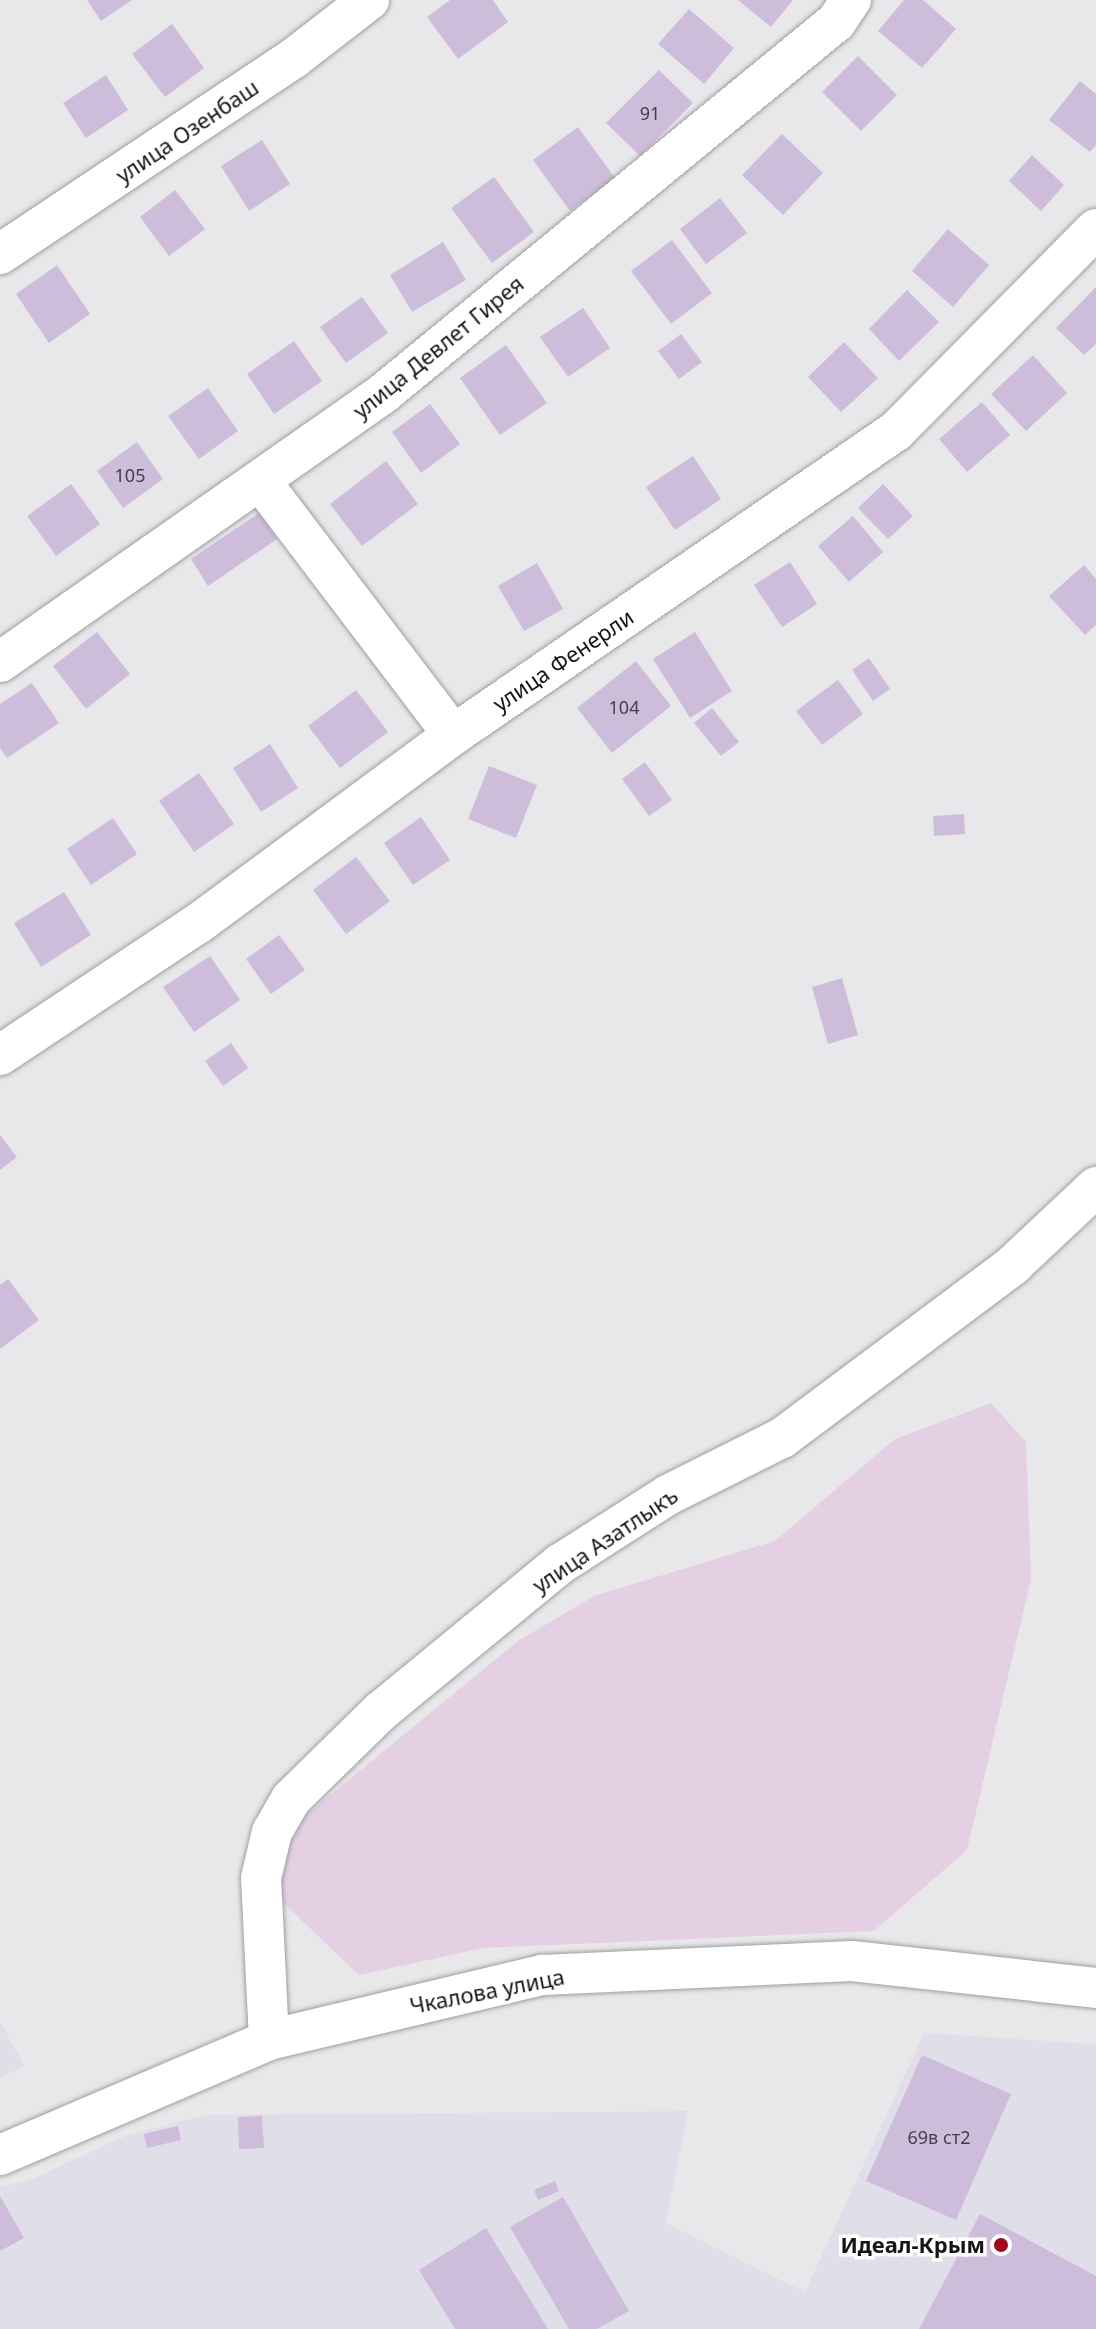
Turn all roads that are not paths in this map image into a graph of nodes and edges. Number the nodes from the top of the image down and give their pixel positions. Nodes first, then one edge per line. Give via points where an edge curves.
1 (369, 0) edge
2 (851, 0) edge
3 (1096, 229) edge
4 (0, 254) edge
5 (262, 483) junction
6 (0, 662) edge
7 (453, 735) junction
8 (0, 1055) edge
9 (1096, 1187) edge
10 (1096, 1988) edge
11 (269, 2040) junction
12 (0, 2155) edge

1 - 4 street, улица Озенбаш via 294,58
2 - 5 street, улица Девлет Гирея via 836,22 385,392
3 - 7 street, улица Фенерли via 896,431
5 - 6 street, улица Девлет Гирея
5 - 7 street
7 - 8 street, улица Фенерли via 199,923
9 - 11 street, улица Азатлыкъ via 1013,1265 782,1438 668,1495 560,1564 381,1711 291,1799 272,1832 261,1878
10 - 11 street, Чкалова улица via 852,1961 542,1975
11 - 12 street, Чкалова улица

